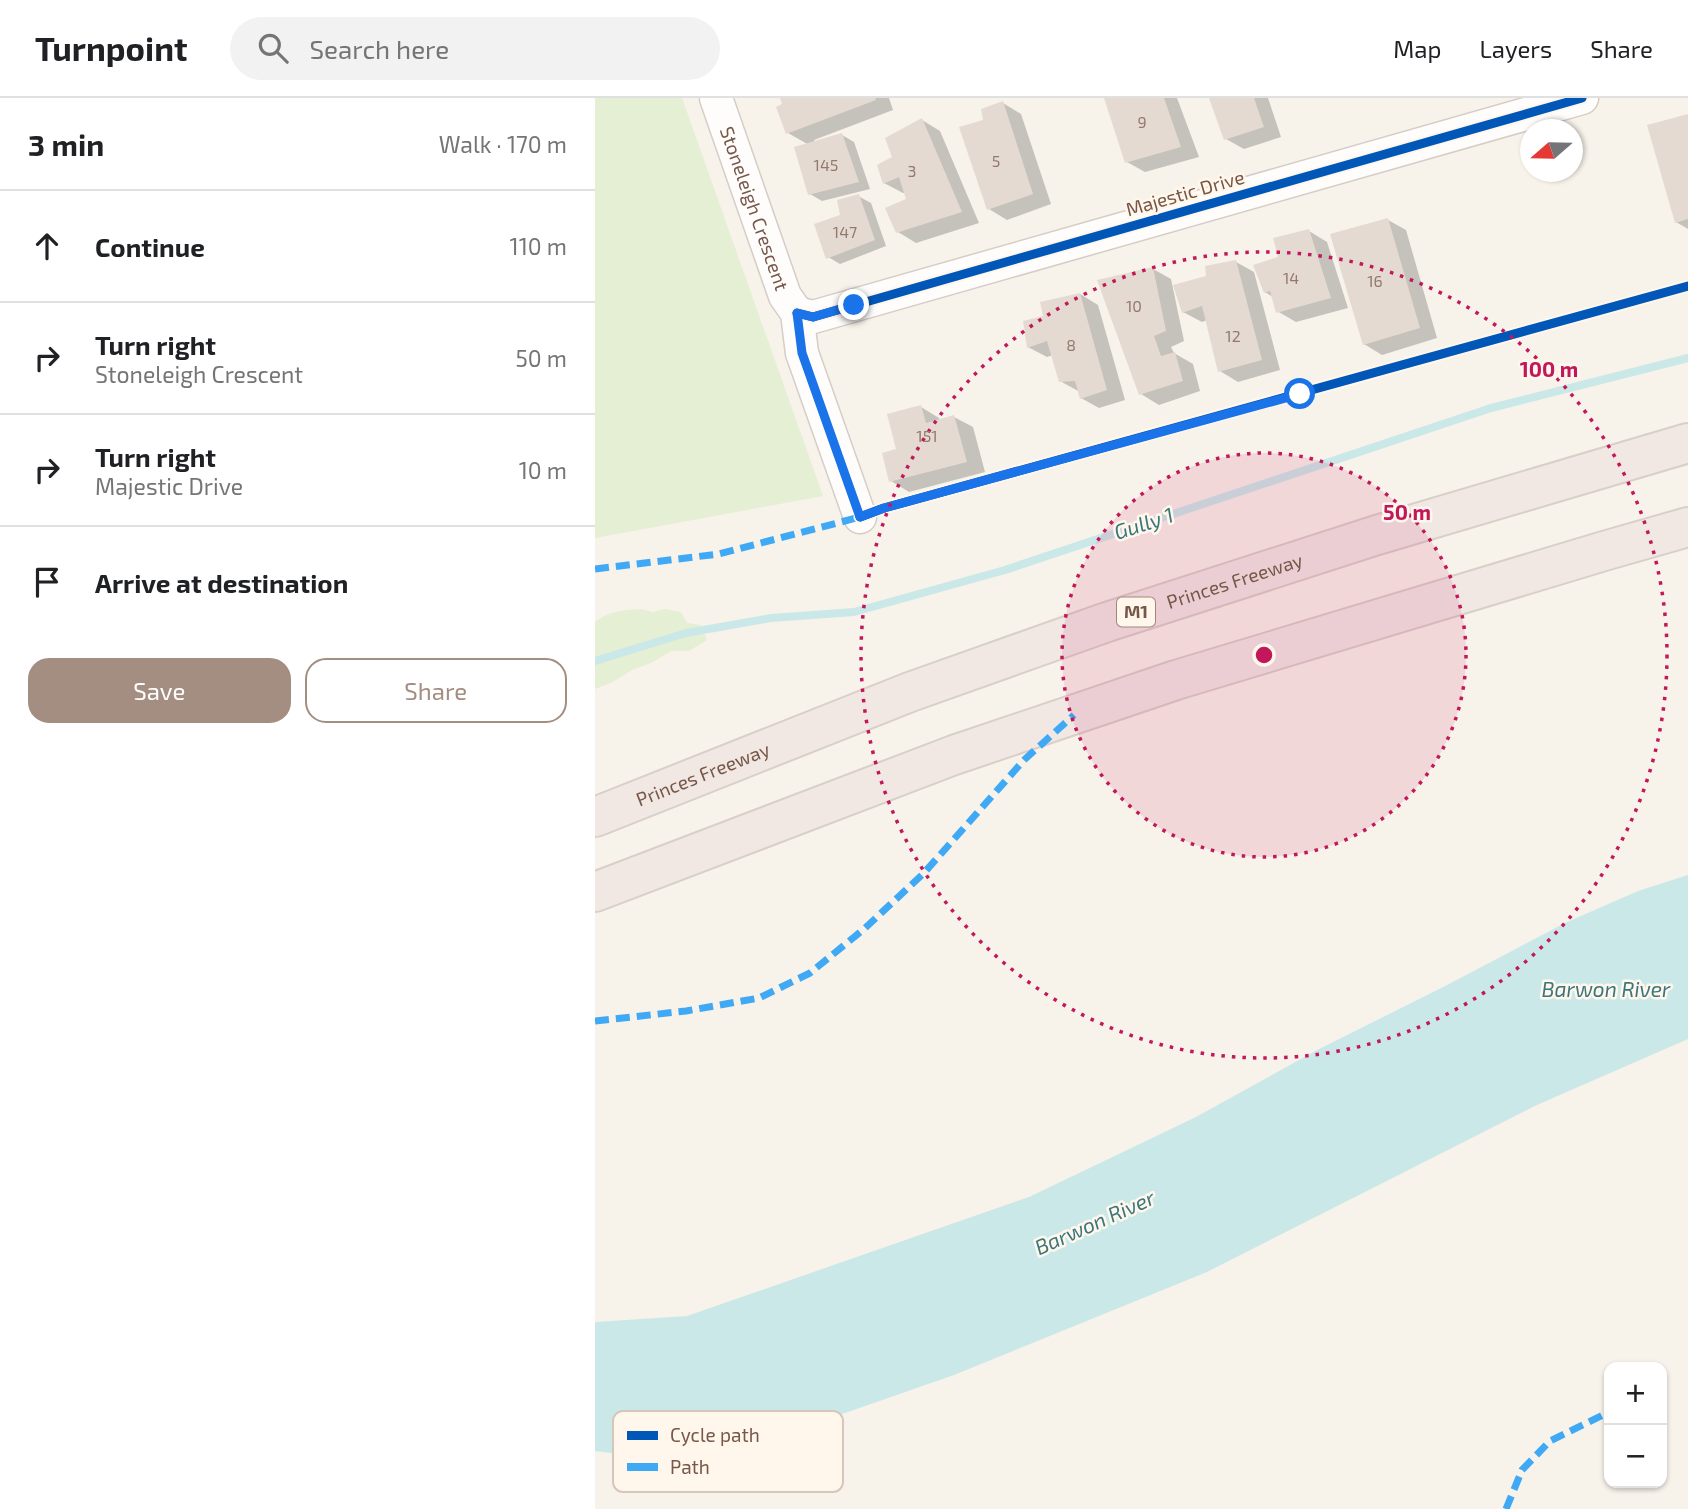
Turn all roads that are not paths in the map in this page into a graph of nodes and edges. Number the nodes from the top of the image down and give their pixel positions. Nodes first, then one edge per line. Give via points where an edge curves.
1 (716, 98) edge
2 (1582, 98) edge
3 (797, 313) junction
4 (1688, 443) edge
5 (860, 517) dead end
6 (1688, 527) edge
7 (595, 817) edge
8 (595, 892) edge

1 - 3 street, Stoneleigh Crescent via 785,296
2 - 3 street, Majestic Drive via 813,317
3 - 5 street, Stoneleigh Crescent via 802,353
4 - 7 highway, Princes Freeway / M1 via 1377,535 1107,622 910,692
6 - 8 highway via 1176,680 954,755

